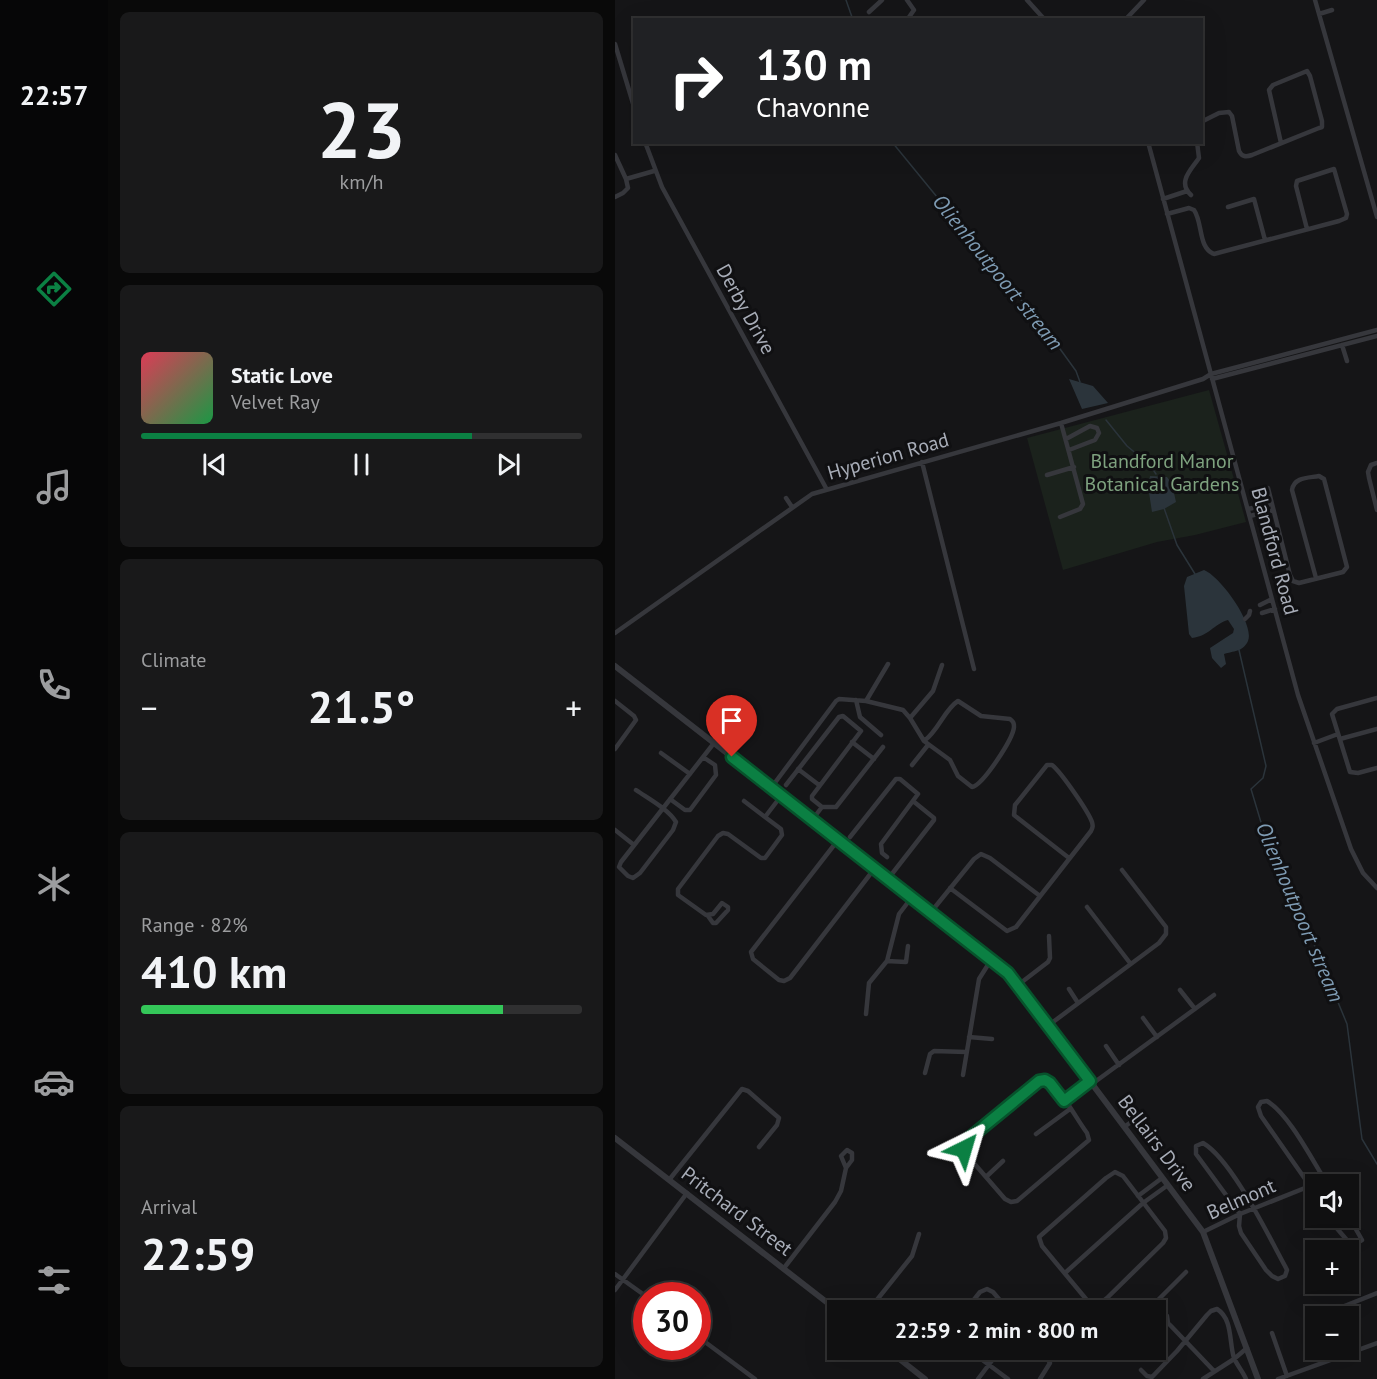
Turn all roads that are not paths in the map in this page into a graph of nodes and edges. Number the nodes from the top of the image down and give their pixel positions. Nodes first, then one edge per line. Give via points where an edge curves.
1 (882, 0) edge
2 (907, 0) edge
3 (1027, 0) edge
4 (1144, 0) edge
5 (1315, 0) edge
6 (1332, 10) dead end
7 (869, 12) dead end
8 (1319, 14) junction
9 (908, 18) edge
10 (1043, 18) edge
11 (1127, 18) edge
12 (615, 44) edge
13 (617, 62) edge
14 (616, 69) edge
15 (623, 72) junction
16 (633, 104) edge
17 (1203, 121) edge
18 (1281, 143) junction
19 (646, 144) edge
20 (1149, 144) edge
21 (1197, 144) edge
22 (615, 154) edge
23 (654, 171) junction
24 (626, 178) junction
25 (615, 197) edge
26 (1163, 199) junction
27 (1228, 207) dead end
28 (1167, 214) junction
29 (1377, 217) edge
30 (1307, 229) junction
31 (1265, 240) junction
32 (1377, 330) edge
33 (1377, 336) edge
34 (1339, 340) junction
35 (1342, 346) junction
36 (1347, 361) dead end
37 (1211, 376) junction
38 (1061, 423) junction
39 (1066, 439) junction
40 (1069, 450) junction
41 (922, 462) junction
42 (1377, 463) edge
43 (1074, 467) junction
44 (1047, 475) dead end
45 (826, 488) junction
46 (1268, 488) dead end
47 (786, 498) dead end
48 (1271, 504) junction
49 (792, 507) junction
50 (1248, 509) junction
51 (1273, 510) junction
52 (1377, 510) edge
53 (1250, 516) junction
54 (1060, 517) dead end
55 (1315, 578) junction
56 (1272, 599) junction
57 (1260, 605) dead end
58 (1275, 609) junction
59 (1250, 611) dead end
60 (1262, 613) dead end
61 (1245, 619) dead end
62 (615, 633) edge
63 (888, 664) dead end
64 (942, 665) dead end
65 (615, 666) edge
66 (974, 669) dead end
67 (1377, 698) edge
68 (855, 700) junction
69 (615, 701) edge
70 (866, 701) junction
71 (910, 718) junction
72 (1377, 729) edge
73 (881, 735) dead end
74 (1339, 736) junction
75 (852, 742) junction
76 (714, 743) junction
77 (926, 743) junction
78 (1314, 743) junction
79 (883, 747) dead end
80 (615, 750) edge
81 (661, 753) dead end
82 (703, 757) junction
83 (874, 759) junction
84 (912, 765) dead end
85 (1377, 768) edge
86 (798, 769) junction
87 (690, 774) junction
88 (786, 785) dead end
89 (819, 785) junction
90 (771, 788) junction
91 (636, 790) dead end
92 (781, 795) junction
93 (670, 799) junction
94 (744, 801) dead end
95 (913, 801) junction
96 (822, 807) junction
97 (662, 809) junction
98 (765, 817) junction
99 (812, 820) junction
100 (615, 830) edge
101 (850, 837) dead end
102 (838, 840) junction
103 (634, 845) junction
104 (887, 857) dead end
105 (1069, 858) junction
106 (875, 868) junction
107 (1122, 870) dead end
108 (888, 879) junction
109 (950, 888) junction
110 (1377, 888) edge
111 (1040, 896) junction
112 (912, 897) junction
113 (1087, 907) dead end
114 (931, 912) junction
115 (708, 916) junction
116 (1049, 936) dead end
117 (908, 946) dead end
118 (991, 960) junction
119 (887, 961) junction
120 (1130, 963) junction
121 (1018, 985) junction
122 (1069, 989) dead end
123 (1180, 990) dead end
124 (1214, 995) dead end
125 (1078, 1003) junction
126 (1195, 1009) junction
127 (866, 1014) dead end
128 (1143, 1018) dead end
129 (1049, 1025) junction
130 (969, 1037) junction
131 (1157, 1037) junction
132 (992, 1040) dead end
133 (1106, 1046) dead end
134 (966, 1052) junction
135 (1119, 1065) junction
136 (925, 1073) dead end
137 (963, 1075) dead end
138 (1091, 1083) junction
139 (1064, 1101) junction
140 (1070, 1109) junction
141 (1137, 1118) dead end
142 (1124, 1126) junction
143 (1036, 1134) dead end
144 (615, 1138) edge
145 (759, 1148) dead end
146 (1003, 1161) dead end
147 (846, 1168) dead end
148 (1321, 1174) edge
149 (986, 1177) junction
150 (1162, 1178) junction
151 (1305, 1179) edge
152 (669, 1180) junction
153 (1168, 1185) junction
154 (1305, 1188) edge
155 (687, 1193) junction
156 (1138, 1196) junction
157 (1143, 1203) junction
158 (1254, 1209) junction
159 (1239, 1214) junction
160 (1336, 1228) edge
161 (1355, 1228) edge
162 (1203, 1232) junction
163 (919, 1234) dead end
164 (784, 1268) junction
165 (1186, 1272) dead end
166 (1065, 1273) junction
167 (615, 1274) edge
168 (623, 1279) junction
169 (633, 1286) edge
170 (615, 1290) edge
171 (1377, 1293) edge
172 (877, 1300) edge
173 (974, 1300) edge
174 (1000, 1300) edge
175 (1158, 1300) edge
176 (827, 1302) edge
177 (1344, 1306) edge
178 (1166, 1316) edge
179 (1272, 1333) dead end
180 (1186, 1341) junction
181 (1377, 1343) edge
182 (711, 1346) edge
183 (1247, 1348) junction
184 (1234, 1359) junction
185 (901, 1360) edge
186 (982, 1360) edge
187 (993, 1360) edge
188 (1048, 1360) edge
189 (1321, 1362) joint
190 (989, 1365) junction
191 (1141, 1370) dead end
192 (1214, 1371) junction
193 (1287, 1376) junction
194 (755, 1379) edge
195 (925, 1379) edge
196 (978, 1379) edge
197 (1008, 1379) edge
198 (1040, 1379) edge
199 (1203, 1379) edge
200 (1246, 1379) edge
201 (1258, 1379) edge
202 (1278, 1379) edge

1 - 7 street
2 - 9 street via 914,10
3 - 10 street
4 - 11 street
5 - 8 street
6 - 8 street
8 - 29 street
12 - 13 street
13 - 15 street
14 - 15 street
15 - 16 street
17 - 18 street via 1229,112 1244,157
18 - 18 street via 1322,127 1307,71 1269,90
19 - 23 street, Derby Drive
20 - 26 street, Blandford Road
21 - 26 street via 1200,156 1186,174 1189,193
22 - 24 street
23 - 24 street
23 - 45 street, Derby Drive
24 - 25 street via 628,188
26 - 28 street, Blandford Road
27 - 31 street via 1254,199
28 - 31 street via 1194,210 1212,254
28 - 37 street, Blandford Road
30 - 30 street via 1347,216 1334,169 1297,181
30 - 31 street
32 - 34 street, Hyperion Road
33 - 35 street, Hyperion Road
34 - 35 street
34 - 37 street, Hyperion Road
35 - 36 street
35 - 37 street, Hyperion Road
37 - 38 street, Hyperion Road
37 - 50 street, Blandford Road
38 - 39 street
38 - 41 street, Hyperion Road
39 - 40 street
39 - 40 street via 1090,426 1099,433 1095,440
40 - 43 street
41 - 45 street, Hyperion Road
41 - 66 street
42 - 52 street via 1368,472
43 - 44 street
43 - 54 street via 1083,504
45 - 49 street, Hyperion Road
46 - 48 street
47 - 49 street
48 - 50 street
48 - 51 street
49 - 62 street, Hyperion Road
50 - 53 street, Blandford Road
51 - 53 street
51 - 55 street via 1292,579 1297,583
53 - 56 street, Blandford Road
55 - 55 street via 1343,572 1347,563 1326,483 1319,476 1298,480 1292,490
56 - 57 street
56 - 58 street, Blandford Road
58 - 60 street
58 - 78 street, Blandford Road
59 - 61 street
63 - 70 street
64 - 71 street via 933,691
65 - 76 street, Bellairs Drive
67 - 74 street via 1333,711
68 - 70 street
68 - 73 street via 860,717
68 - 90 street via 836,701
69 - 80 street via 636,720
70 - 71 street via 903,710
71 - 77 street
72 - 74 street
74 - 78 street
74 - 85 street via 1350,772
75 - 83 street
75 - 86 street via 861,730 840,716
75 - 89 street
76 - 82 street
76 - 90 street, Bellairs Drive
77 - 77 street via 958,701 981,716 1013,722 1014,729 1002,752 976,787 959,776 950,760
77 - 84 street
78 - 110 street, Blandford Road via 1357,862
79 - 83 street
81 - 87 street
82 - 87 street
82 - 93 street via 715,765 717,772 696,802 688,810
83 - 96 street via 836,807
86 - 88 street
86 - 89 street
87 - 93 street
89 - 96 street via 812,797
90 - 92 street, Bellairs Drive
91 - 97 street
92 - 98 street
92 - 99 street, Bellairs Drive
93 - 97 street
94 - 98 street
95 - 101 street via 917,792 896,778
95 - 104 street via 881,844
95 - 108 street via 934,820
96 - 99 street
97 - 103 street
97 - 103 street via 675,820 675,826 633,878 619,867
98 - 115 street via 783,833 765,858 726,833 721,834 678,889 678,895
99 - 102 street, Bellairs Drive
100 - 103 street
102 - 106 street, Bellairs Drive
102 - 106 street via 751,952 753,959 779,980 790,978
105 - 105 street via 1091,831 1092,822 1060,772 1047,765 1015,804 1014,811 1017,818
105 - 111 street
106 - 108 street, Bellairs Drive
107 - 120 street via 1166,930 1159,943
108 - 112 street, Bellairs Drive
109 - 111 street via 973,859 983,854
109 - 111 street via 1008,931 1016,927
109 - 114 street
112 - 114 street, Bellairs Drive
112 - 119 street via 899,914
113 - 120 street
114 - 118 street, Bellairs Drive
115 - 115 street via 722,903 729,908 716,923
116 - 121 street via 1048,962
117 - 119 street via 906,965
118 - 121 street, Bellairs Drive
118 - 130 street via 979,979
119 - 127 street via 869,983
120 - 125 street
121 - 129 street, Bellairs Drive
122 - 125 street
123 - 126 street
124 - 126 street
125 - 129 street
126 - 131 street
128 - 131 street
129 - 138 street, Bellairs Drive
130 - 132 street
130 - 134 street
131 - 135 street
133 - 135 street
134 - 136 street via 934,1051
134 - 137 street
135 - 138 street
138 - 139 street
138 - 142 street, Bellairs Drive
139 - 140 street
139 - 149 street via 1050,1083 1039,1081 967,1140 965,1151
140 - 143 street
140 - 149 street via 1089,1136 1088,1142 1024,1195 1009,1202
141 - 142 street
142 - 150 street, Bellairs Drive
144 - 152 street, Pritchard Street
145 - 152 street via 779,1118 748,1091 741,1090
146 - 149 street
147 - 164 street via 835,1202
148 - 151 street via 1278,1110 1267,1101 1261,1102 1261,1116
150 - 153 street, Bellairs Drive
150 - 156 street
152 - 155 street, Pritchard Street
153 - 157 street
153 - 162 street, Bellairs Drive
154 - 158 street, Belmont
155 - 164 street, Pritchard Street
155 - 168 street
156 - 157 street
156 - 166 street via 1123,1176 1115,1172 1040,1236 1042,1246
157 - 166 street
157 - 166 street via 1165,1231 1165,1241 1107,1298 1091,1305
158 - 159 street, Belmont
158 - 159 street via 1285,1266 1287,1273 1282,1278 1269,1274 1245,1240
158 - 159 street via 1215,1153 1199,1144 1196,1154
159 - 162 street, Belmont
160 - 161 street via 1352,1246 1361,1239
162 - 183 street, Bellairs Drive
163 - 172 street via 912,1256
164 - 176 street, Pritchard Street
165 - 175 street
167 - 168 street
168 - 169 street
168 - 170 street
171 - 177 street
173 - 174 street via 987,1289
178 - 180 street
179 - 193 street
180 - 184 street via 1207,1315 1218,1309 1229,1328
180 - 191 street via 1152,1377
180 - 192 street
181 - 189 street
182 - 194 street
183 - 184 street
183 - 201 street, Bellairs Drive
184 - 192 street
184 - 200 street
185 - 195 street
186 - 190 street
187 - 190 street
188 - 198 street
189 - 193 street
190 - 196 street
190 - 197 street
192 - 199 street
193 - 202 street

